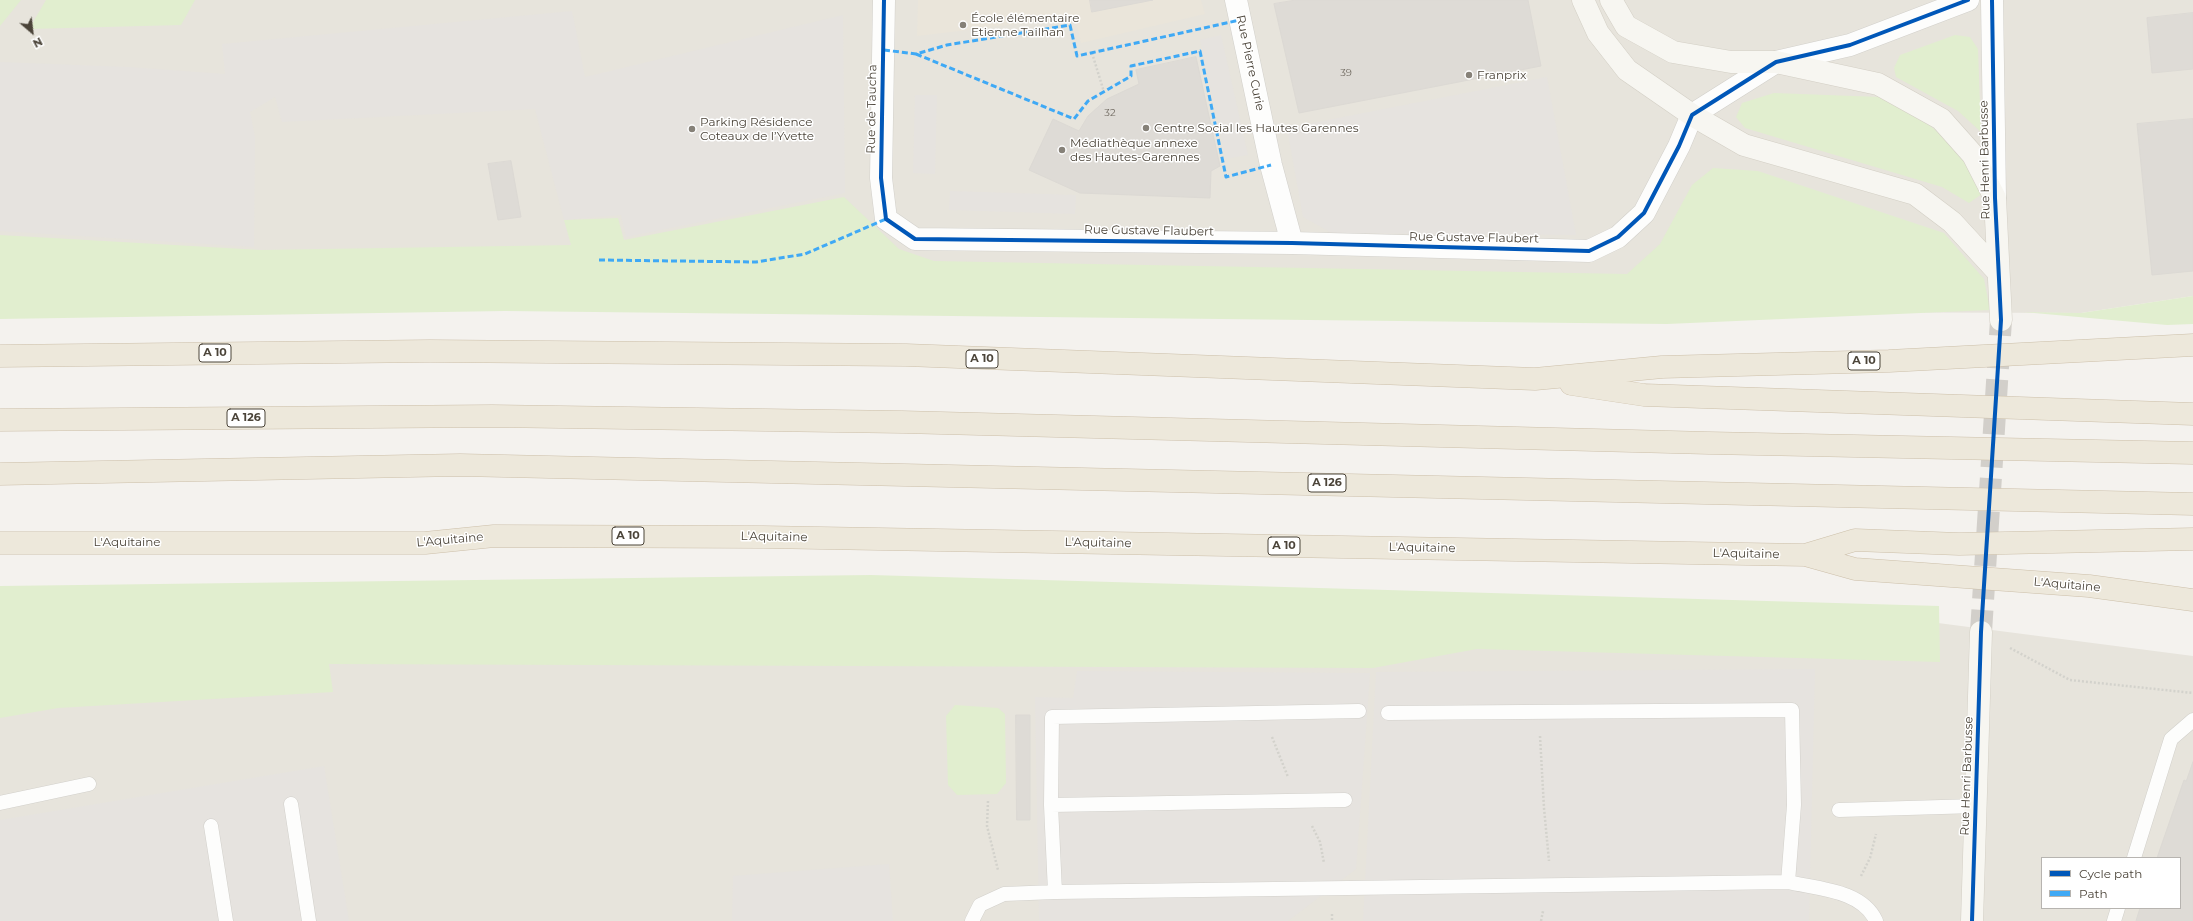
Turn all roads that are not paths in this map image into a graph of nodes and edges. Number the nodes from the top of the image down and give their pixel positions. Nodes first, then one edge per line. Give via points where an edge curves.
1 (884, 0) edge
2 (1236, 0) edge
3 (1583, 0) edge
4 (1611, 0) edge
5 (1968, 0) edge
6 (1992, 0) edge
7 (1776, 62) junction
8 (1692, 115) junction
9 (1995, 198) junction
10 (886, 219) joint
11 (1292, 243) junction
12 (1998, 272) junction
13 (2001, 320) tunnel mouth
14 (2193, 345) edge
15 (0, 356) edge
16 (1535, 379) junction
17 (2193, 414) edge
18 (0, 420) edge
19 (2193, 453) edge
20 (0, 474) edge
21 (2193, 504) edge
22 (2193, 539) edge
23 (0, 543) edge
24 (1805, 555) junction
25 (2193, 600) edge
26 (1981, 632) tunnel mouth
27 (1360, 711) dead end
28 (1388, 713) dead end
29 (2193, 720) edge
30 (90, 784) dead end
31 (1345, 800) dead end
32 (0, 803) edge
33 (290, 804) dead end
34 (1051, 805) junction
35 (1976, 806) junction
36 (1839, 810) dead end
37 (211, 826) dead end
38 (2134, 857) edge
39 (1788, 882) junction
40 (1055, 892) junction
41 (2118, 909) edge
42 (226, 921) edge
43 (309, 921) edge
44 (972, 921) edge
45 (1876, 921) edge
46 (1972, 921) edge
47 (2114, 921) edge

1 - 10 street, Rue de Taucha via 881,178
2 - 11 street, Rue Pierre Curie via 1271,165
3 - 8 street via 1598,33 1627,70
4 - 7 street via 1626,26 1673,52 1730,62
5 - 7 street via 1850,45
6 - 9 street, Rue Henri Barbusse
7 - 8 street
7 - 9 street via 1878,84 1940,119 1973,155
8 - 11 street, Rue Gustave Flaubert via 1644,213 1618,237 1589,251
8 - 12 street via 1744,144 1915,194 1952,222
9 - 12 street, Rue Henri Barbusse
10 - 11 street, Rue Gustave Flaubert via 915,239
12 - 13 street, Rue Henri Barbusse
14 - 16 highway, A 10 via 1890,361 1662,367
15 - 16 highway, A 10 via 430,351 906,355
16 - 17 highway via 1644,395
18 - 19 highway, A 126 via 492,416 878,421
20 - 21 highway, A 126 via 468,465
22 - 24 highway via 1959,544 1855,540
23 - 24 highway, L'Aquitaine / A 10 via 425,543 494,536 762,537
24 - 25 highway, L'Aquitaine / A 10 via 1855,569 2089,586
26 - 35 street, Rue Henri Barbusse
27 - 34 lane via 1052,717
28 - 39 lane via 1792,710 1794,805
29 - 38 lane via 2171,739
30 - 32 lane
31 - 34 lane
33 - 43 lane
34 - 40 lane
35 - 36 lane
35 - 46 street, Rue Henri Barbusse
37 - 42 lane
39 - 40 lane
39 - 45 lane via 1850,896 1872,912
40 - 44 lane via 1004,894 980,905
41 - 47 lane

